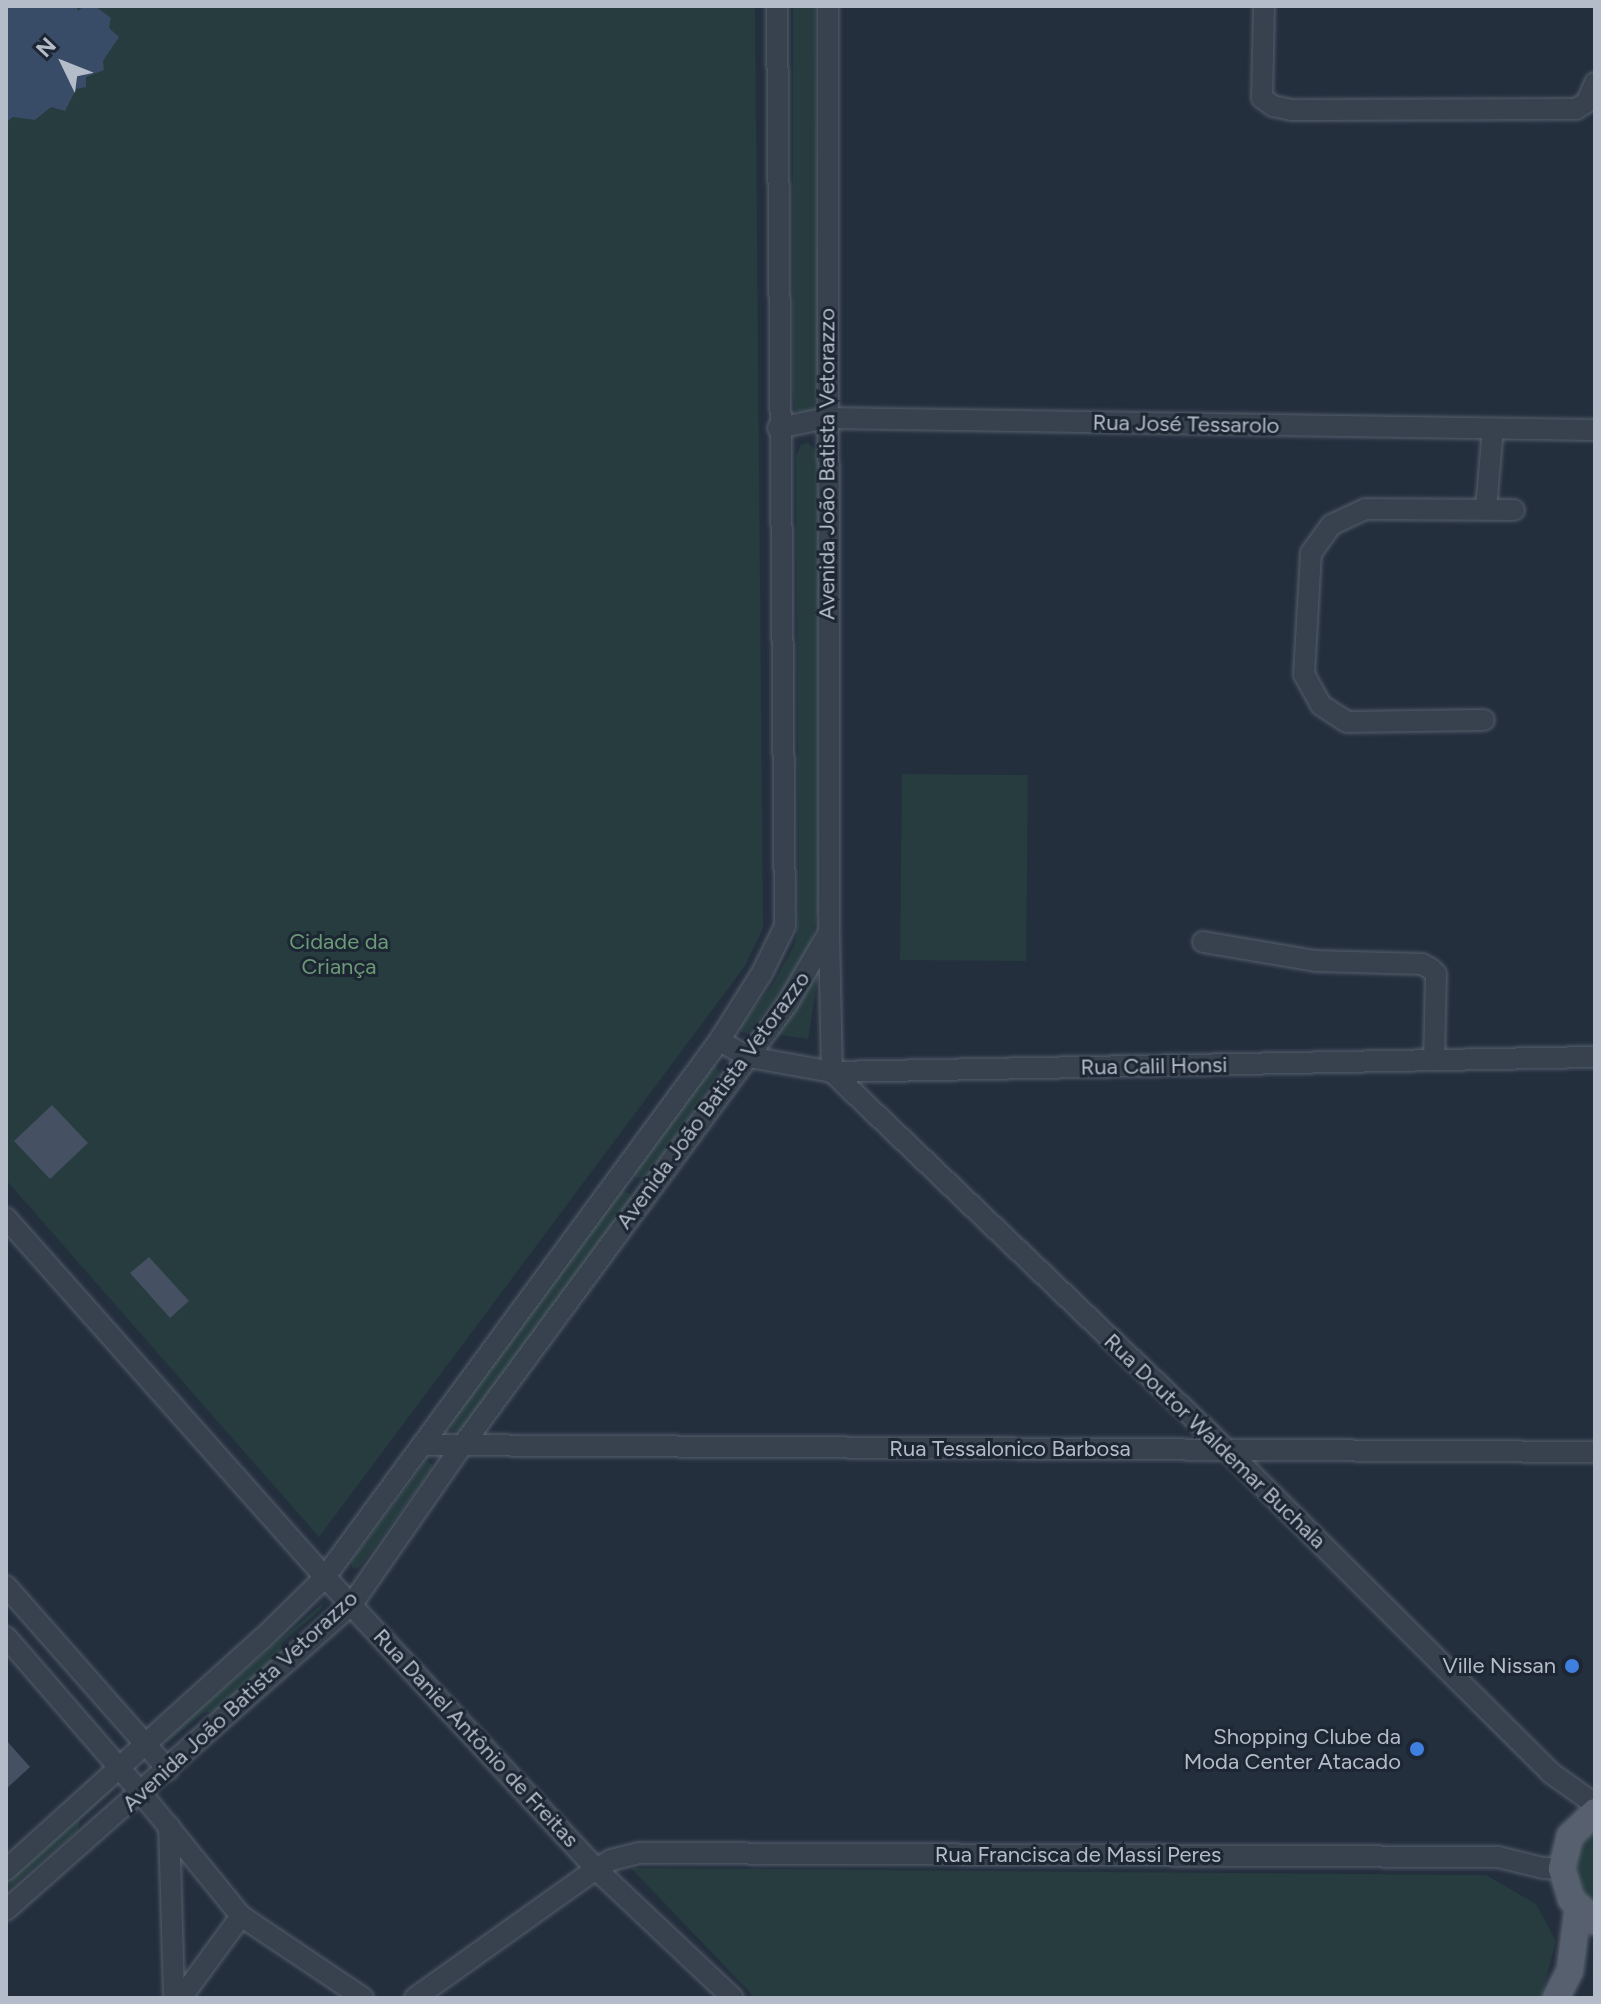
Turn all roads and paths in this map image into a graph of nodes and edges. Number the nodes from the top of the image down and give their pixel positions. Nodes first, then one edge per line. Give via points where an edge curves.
1 (777, 6) edge
2 (828, 6) edge
3 (1264, 6) edge
4 (1595, 83) edge
5 (827, 418) junction
6 (778, 428) junction
7 (1493, 428) junction
8 (1595, 430) edge
9 (1486, 509) junction
10 (1514, 510) dead end
11 (1484, 720) dead end
12 (829, 932) junction
13 (1203, 942) dead end
14 (719, 1041) junction
15 (749, 1057) junction
16 (1595, 1057) edge
17 (1434, 1060) junction
18 (832, 1072) junction
19 (618, 1176) junction
20 (646, 1196) junction
21 (6, 1218) edge
22 (425, 1445) junction
23 (462, 1446) junction
24 (1228, 1451) junction
25 (1595, 1452) edge
26 (325, 1577) junction
27 (6, 1586) edge
28 (352, 1604) junction
29 (6, 1637) edge
30 (145, 1744) junction
31 (120, 1767) junction
32 (168, 1770) junction
33 (141, 1793) junction
34 (1595, 1812) edge
35 (169, 1826) junction
36 (596, 1869) junction
37 (1562, 1869) junction
38 (6, 1870) edge
39 (6, 1910) edge
40 (1586, 1914) edge
41 (241, 1916) junction
42 (1595, 1940) edge
43 (174, 1998) edge
44 (181, 1998) edge
45 (363, 1998) edge
46 (415, 1998) edge
47 (733, 1998) edge
48 (1556, 1998) edge

1 - 6 street, Avenida João Batista Vetorazzo
2 - 5 street, Avenida João Batista Vetorazzo
3 - 4 street via 1262,98 1273,106 1576,109 1587,102
5 - 6 street, Rua José Tessarolo
5 - 7 street, Rua José Tessarolo
5 - 12 street, Avenida João Batista Vetorazzo
6 - 14 street, Avenida João Batista Vetorazzo via 785,926
7 - 8 street, Rua José Tessarolo
7 - 9 street
9 - 10 street
9 - 11 street via 1365,509 1331,525 1311,553 1304,674 1321,705 1347,722
12 - 15 street, Avenida João Batista Vetorazzo
12 - 18 street
13 - 17 street via 1315,961 1422,964 1436,974
14 - 15 street, Rua Calil Honsi
14 - 19 street, Avenida João Batista Vetorazzo
15 - 18 street, Rua Calil Honsi
15 - 20 street, Avenida João Batista Vetorazzo
16 - 17 street, Rua Calil Honsi
17 - 18 street, Rua Calil Honsi
18 - 24 street, Rua Doutor Waldemar Buchala
19 - 20 street
19 - 22 street, Avenida João Batista Vetorazzo
20 - 23 street, Avenida João Batista Vetorazzo
21 - 26 street, Rua Daniel Antônio de Freitas
22 - 23 street, Rua Tessalonico Barbosa
22 - 26 street, Avenida João Batista Vetorazzo
23 - 24 street, Rua Tessalonico Barbosa
23 - 28 street, Avenida João Batista Vetorazzo
24 - 25 street, Rua Tessalonico Barbosa
24 - 34 street, Rua Doutor Waldemar Buchala via 1551,1773 1589,1800
26 - 28 street, Rua Daniel Antônio de Freitas
26 - 30 street, Avenida João Batista Vetorazzo
27 - 30 street
28 - 32 street, Avenida João Batista Vetorazzo
28 - 36 street, Rua Daniel Antônio de Freitas
29 - 31 street
30 - 31 street, Avenida João Batista Vetorazzo
30 - 32 street
31 - 33 street
31 - 38 street, Avenida João Batista Vetorazzo
32 - 33 street, Avenida João Batista Vetorazzo
33 - 35 street
33 - 39 street, Avenida João Batista Vetorazzo
34 - 37 main road via 1570,1836
35 - 41 street
35 - 43 street
36 - 37 street, Rua Francisca de Massi Peres via 639,1853 1498,1857
36 - 46 street, Rua Francisca de Massi Peres
36 - 47 street, Rua Daniel Antônio de Freitas
37 - 40 main road via 1566,1890
40 - 42 main road
40 - 48 main road
41 - 44 street
41 - 45 street

